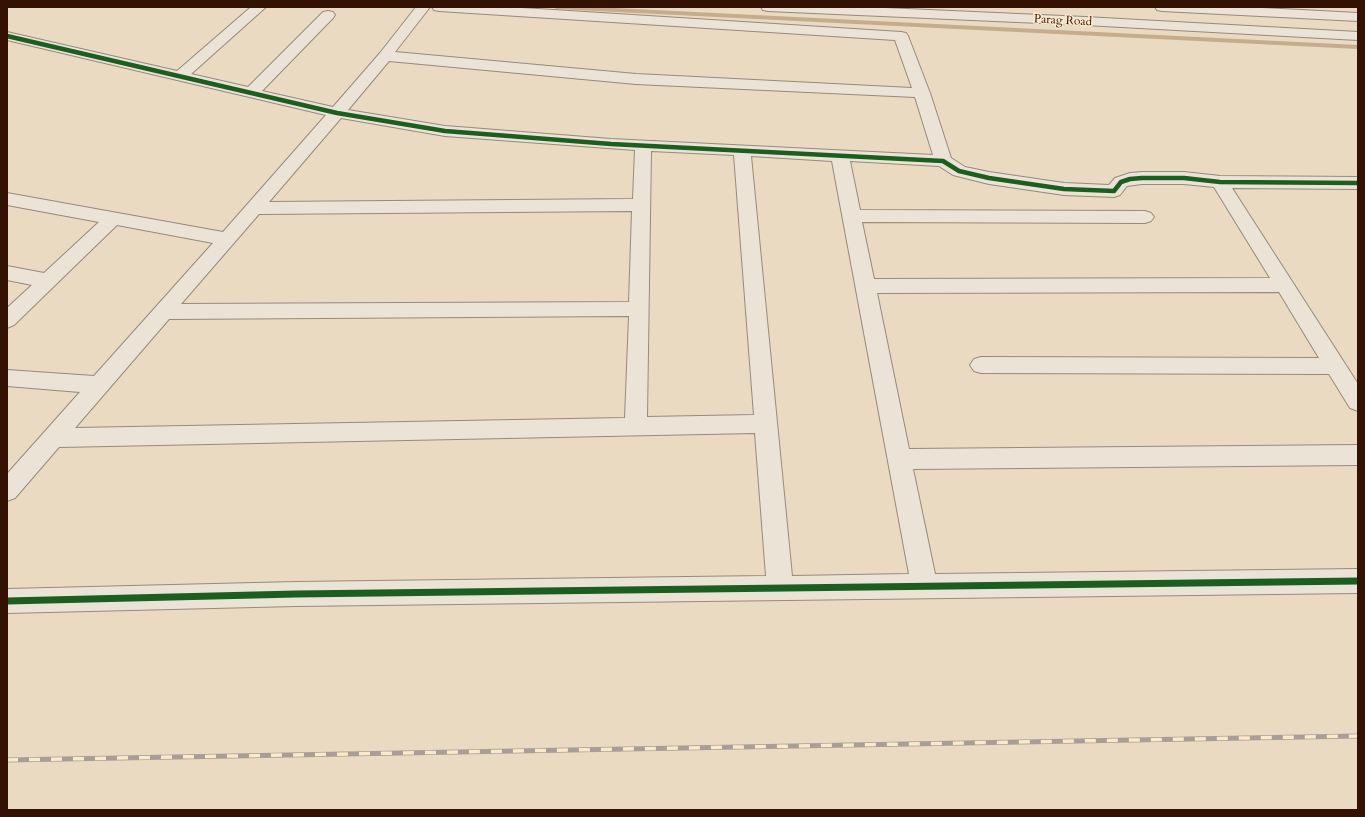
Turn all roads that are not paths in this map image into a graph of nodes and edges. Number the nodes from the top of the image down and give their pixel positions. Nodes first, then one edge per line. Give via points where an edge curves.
1 (259, 7) edge
2 (423, 7) edge
3 (439, 7) edge
4 (768, 7) edge
5 (1162, 7) edge
6 (779, 8) edge
7 (494, 9) edge
8 (328, 15) dead end
9 (1358, 17) edge
10 (779, 29) junction
11 (7, 36) edge
12 (1358, 36) edge
13 (385, 56) junction
14 (180, 76) junction
15 (252, 92) junction
16 (922, 93) junction
17 (337, 113) junction
18 (643, 146) junction
19 (742, 151) junction
20 (840, 156) junction
21 (943, 161) junction
22 (1220, 182) junction
23 (1358, 183) edge
24 (7, 199) edge
25 (642, 205) junction
26 (254, 208) junction
27 (852, 216) junction
28 (1145, 217) dead end
29 (114, 218) junction
30 (227, 239) junction
31 (7, 273) edge
32 (48, 281) junction
33 (1284, 284) junction
34 (865, 286) junction
35 (639, 309) junction
36 (163, 312) junction
37 (7, 320) edge
38 (981, 366) dead end
39 (1336, 366) junction
40 (7, 378) edge
41 (100, 385) junction
42 (1358, 402) edge
43 (766, 424) junction
44 (636, 426) junction
45 (54, 438) junction
46 (1358, 455) edge
47 (899, 460) junction
48 (7, 491) edge
49 (1358, 581) edge
50 (924, 586) junction
51 (780, 587) junction
52 (7, 601) edge

1 - 14 street
2 - 13 street
3 - 7 street
4 - 6 street, Parag Road
5 - 9 street
6 - 10 street
6 - 12 street, Parag Road
7 - 10 street
8 - 15 street
10 - 16 street via 901,36
11 - 14 street
13 - 16 street via 636,79
13 - 17 street
14 - 15 street
15 - 17 street
16 - 21 street
17 - 18 street via 445,131
17 - 26 street
18 - 19 street
18 - 25 street
19 - 20 street
19 - 43 street
20 - 21 street
20 - 27 street
21 - 22 street via 959,171 989,178 1064,189 1114,191 1121,182 1142,178 1184,178
22 - 23 street
22 - 33 street
24 - 29 street
25 - 26 street
25 - 35 street
26 - 30 street
27 - 28 street
27 - 34 street
29 - 30 street
29 - 32 street
30 - 36 street
31 - 32 street
32 - 37 street
33 - 34 street
33 - 39 street
34 - 47 street
35 - 36 street
35 - 44 street
36 - 41 street
38 - 39 street
39 - 42 street
40 - 41 street
41 - 45 street
43 - 44 street
43 - 51 street
44 - 45 street
45 - 48 street
46 - 47 street
47 - 50 street
49 - 50 street
50 - 51 street
51 - 52 street

